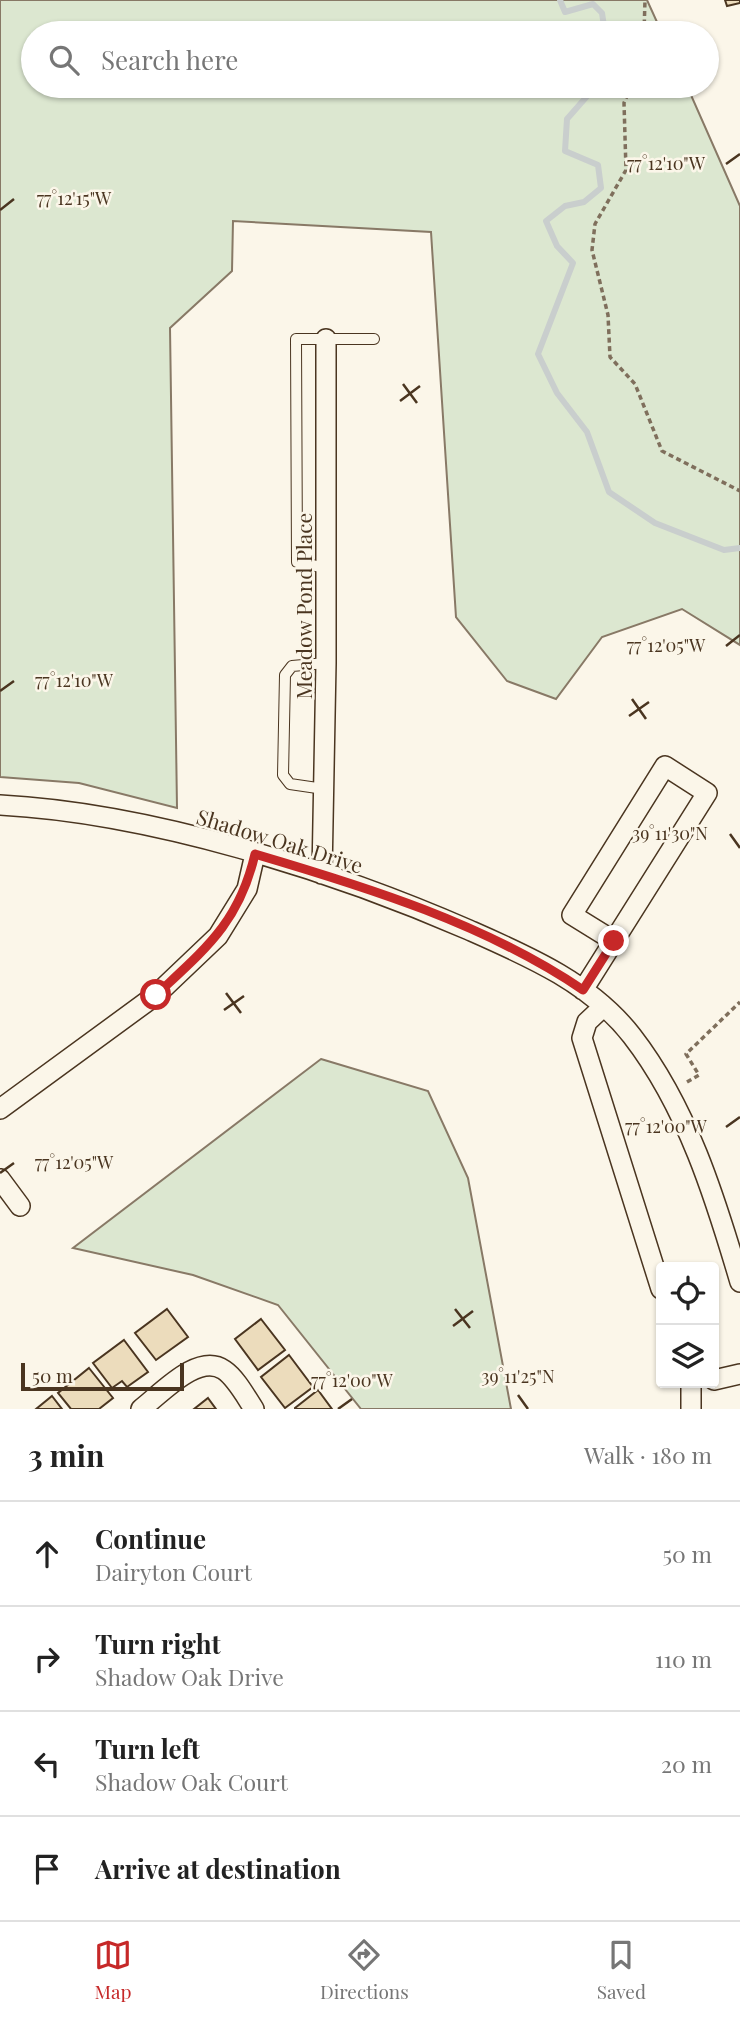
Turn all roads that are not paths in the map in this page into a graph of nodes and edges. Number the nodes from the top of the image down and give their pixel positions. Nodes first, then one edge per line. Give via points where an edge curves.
1 (326, 339) junction
2 (374, 339) dead end
3 (327, 568) junction
4 (326, 663) junction
5 (324, 789) junction
6 (0, 805) edge
7 (255, 854) junction
8 (322, 874) junction
9 (614, 941) junction
10 (583, 990) junction
11 (603, 1007) junction
12 (0, 1109) edge
13 (0, 1179) edge
14 (20, 1206) dead end
15 (656, 1273) edge
16 (740, 1282) edge
17 (740, 1374) edge
18 (719, 1379) edge
19 (693, 1388) edge
20 (141, 1409) edge
21 (254, 1409) edge
22 (691, 1409) edge

1 - 2 lane
1 - 3 street, Meadow Pond Place
1 - 3 lane via 296,339 296,353 297,562
3 - 4 street, Meadow Pond Place
4 - 5 street, Meadow Pond Place
4 - 5 lane via 292,666 285,675 284,775 290,784
5 - 8 street, Meadow Pond Place
6 - 7 street, Shadow Oak Drive via 156,828
7 - 8 street, Shadow Oak Drive
7 - 12 street via 247,889 218,936 156,995
8 - 10 street, Shadow Oak Drive via 428,912 512,949
9 - 9 street via 707,793 665,766 572,915
9 - 10 street
10 - 11 street, Shadow Oak Drive
11 - 15 street via 587,1022 582,1038
11 - 16 street, Shadow Oak Drive via 632,1035 695,1148
13 - 14 street
17 - 18 street
19 - 22 street
20 - 21 street via 195,1368 214,1365 227,1371

